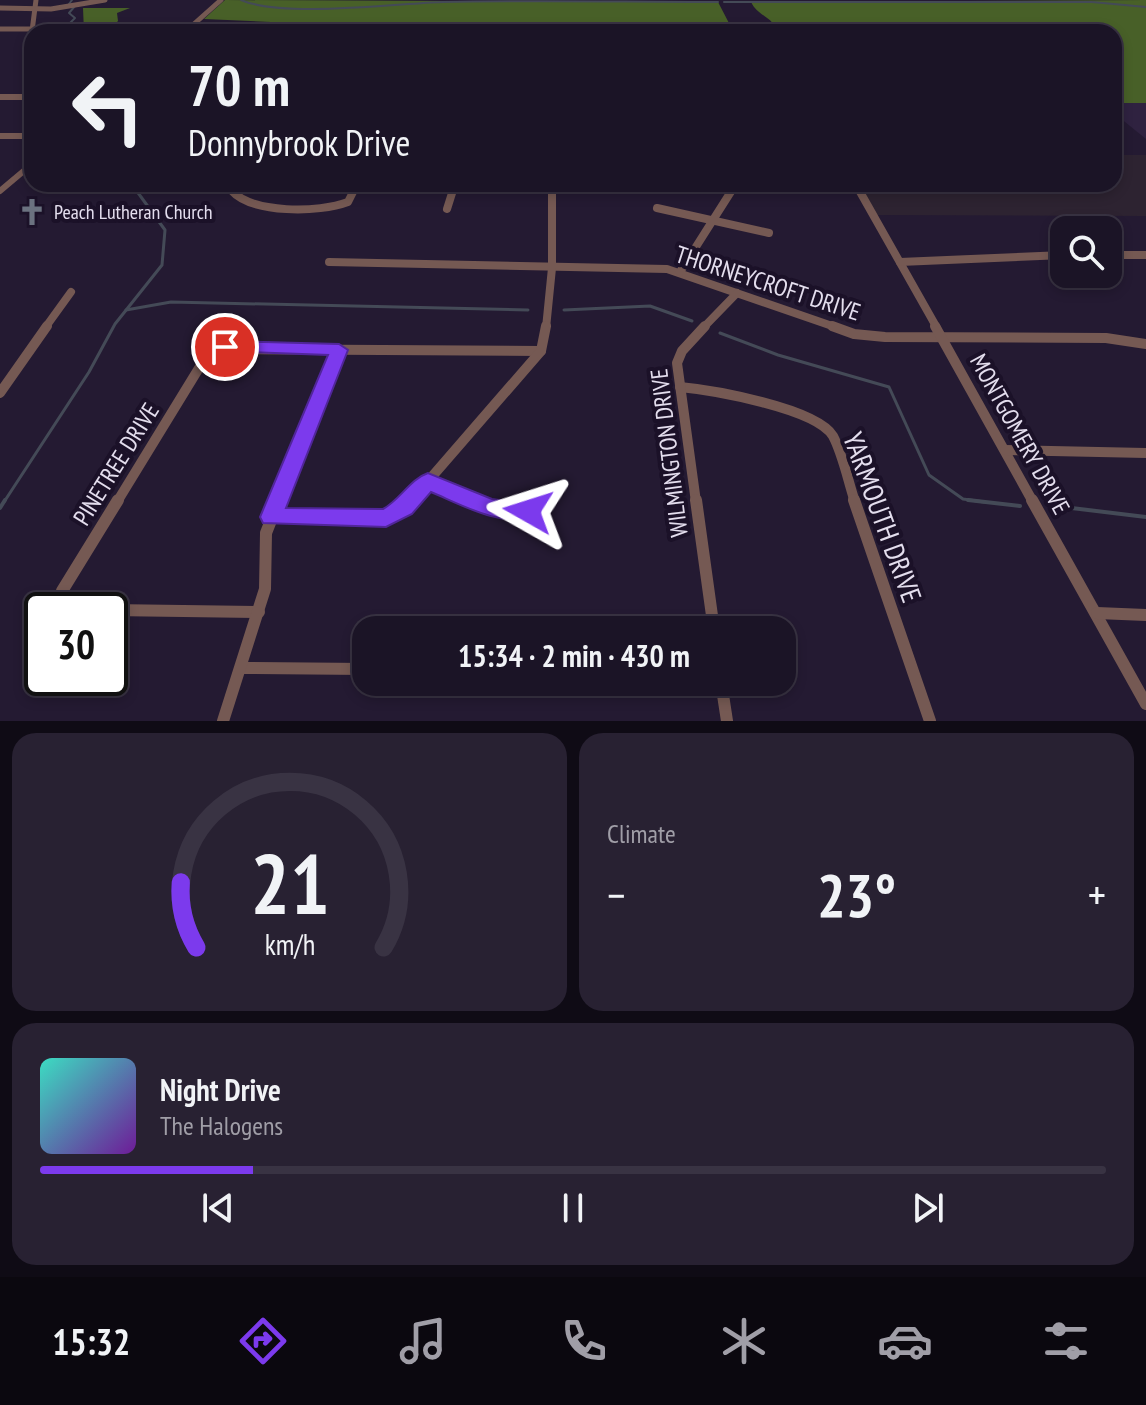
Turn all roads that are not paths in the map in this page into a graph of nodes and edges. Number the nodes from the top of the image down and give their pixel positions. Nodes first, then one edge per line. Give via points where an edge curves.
1 (36, 0) edge
2 (105, 0) edge
3 (221, 0) edge
4 (0, 8) edge
5 (35, 9) junction
6 (34, 24) edge
7 (194, 24) edge
8 (0, 29) edge
9 (24, 29) edge
10 (0, 97) edge
11 (24, 97) edge
12 (0, 136) edge
13 (24, 136) edge
14 (24, 171) edge
15 (0, 191) edge
16 (233, 192) edge
17 (352, 192) edge
18 (452, 192) edge
19 (552, 192) edge
20 (731, 192) edge
21 (861, 192) edge
22 (657, 208) dead end
23 (447, 209) dead end
24 (714, 221) junction
25 (769, 233) dead end
26 (1050, 255) edge
27 (1122, 255) edge
28 (1146, 255) edge
29 (329, 262) dead end
30 (900, 262) junction
31 (550, 266) junction
32 (680, 272) junction
33 (71, 292) dead end
34 (737, 293) junction
35 (944, 337) junction
36 (1146, 344) edge
37 (339, 350) junction
38 (541, 351) junction
39 (680, 387) junction
40 (0, 393) edge
41 (1005, 450) junction
42 (1146, 453) edge
43 (428, 482) junction
44 (528, 511) dead end
45 (271, 517) junction
46 (62, 592) edge
47 (128, 610) edge
48 (259, 612) junction
49 (1097, 613) junction
50 (1146, 615) edge
51 (712, 616) edge
52 (242, 668) junction
53 (352, 669) edge
54 (723, 696) edge
55 (1146, 704) edge
56 (223, 721) edge
57 (727, 721) edge
58 (930, 721) edge

1 - 5 street
2 - 5 street
3 - 7 street
4 - 5 street
5 - 6 street
8 - 9 street
10 - 11 street
12 - 13 street
14 - 15 street
16 - 17 street via 254,205 345,205
18 - 23 street
19 - 31 street
20 - 24 street
21 - 30 street, MONTGOMERY DRIVE
22 - 24 street
24 - 25 street
24 - 32 street
26 - 30 street
27 - 28 street
29 - 31 street, THORNEYCROFT DRIVE
30 - 35 street, MONTGOMERY DRIVE
31 - 32 street, THORNEYCROFT DRIVE
31 - 38 street
32 - 34 street, THORNEYCROFT DRIVE
33 - 40 street
34 - 35 street, THORNEYCROFT DRIVE via 854,334
34 - 39 street, WILMINGTON DRIVE via 682,351 677,363
35 - 36 street, THORNEYCROFT DRIVE via 1106,338
35 - 41 street, MONTGOMERY DRIVE
37 - 38 street
37 - 45 street
37 - 46 street, PINETREE DRIVE via 214,349 207,355
38 - 43 street
39 - 51 street, WILMINGTON DRIVE
39 - 58 street, YARMOUTH DRIVE via 747,398 812,421 832,434
41 - 42 street
41 - 49 street, MONTGOMERY DRIVE
43 - 44 street via 490,508
43 - 45 street via 404,508 386,518
45 - 48 street via 263,547 265,589
47 - 48 street
48 - 52 street
49 - 50 street
49 - 55 street, MONTGOMERY DRIVE
52 - 53 street
52 - 56 street
54 - 57 street

